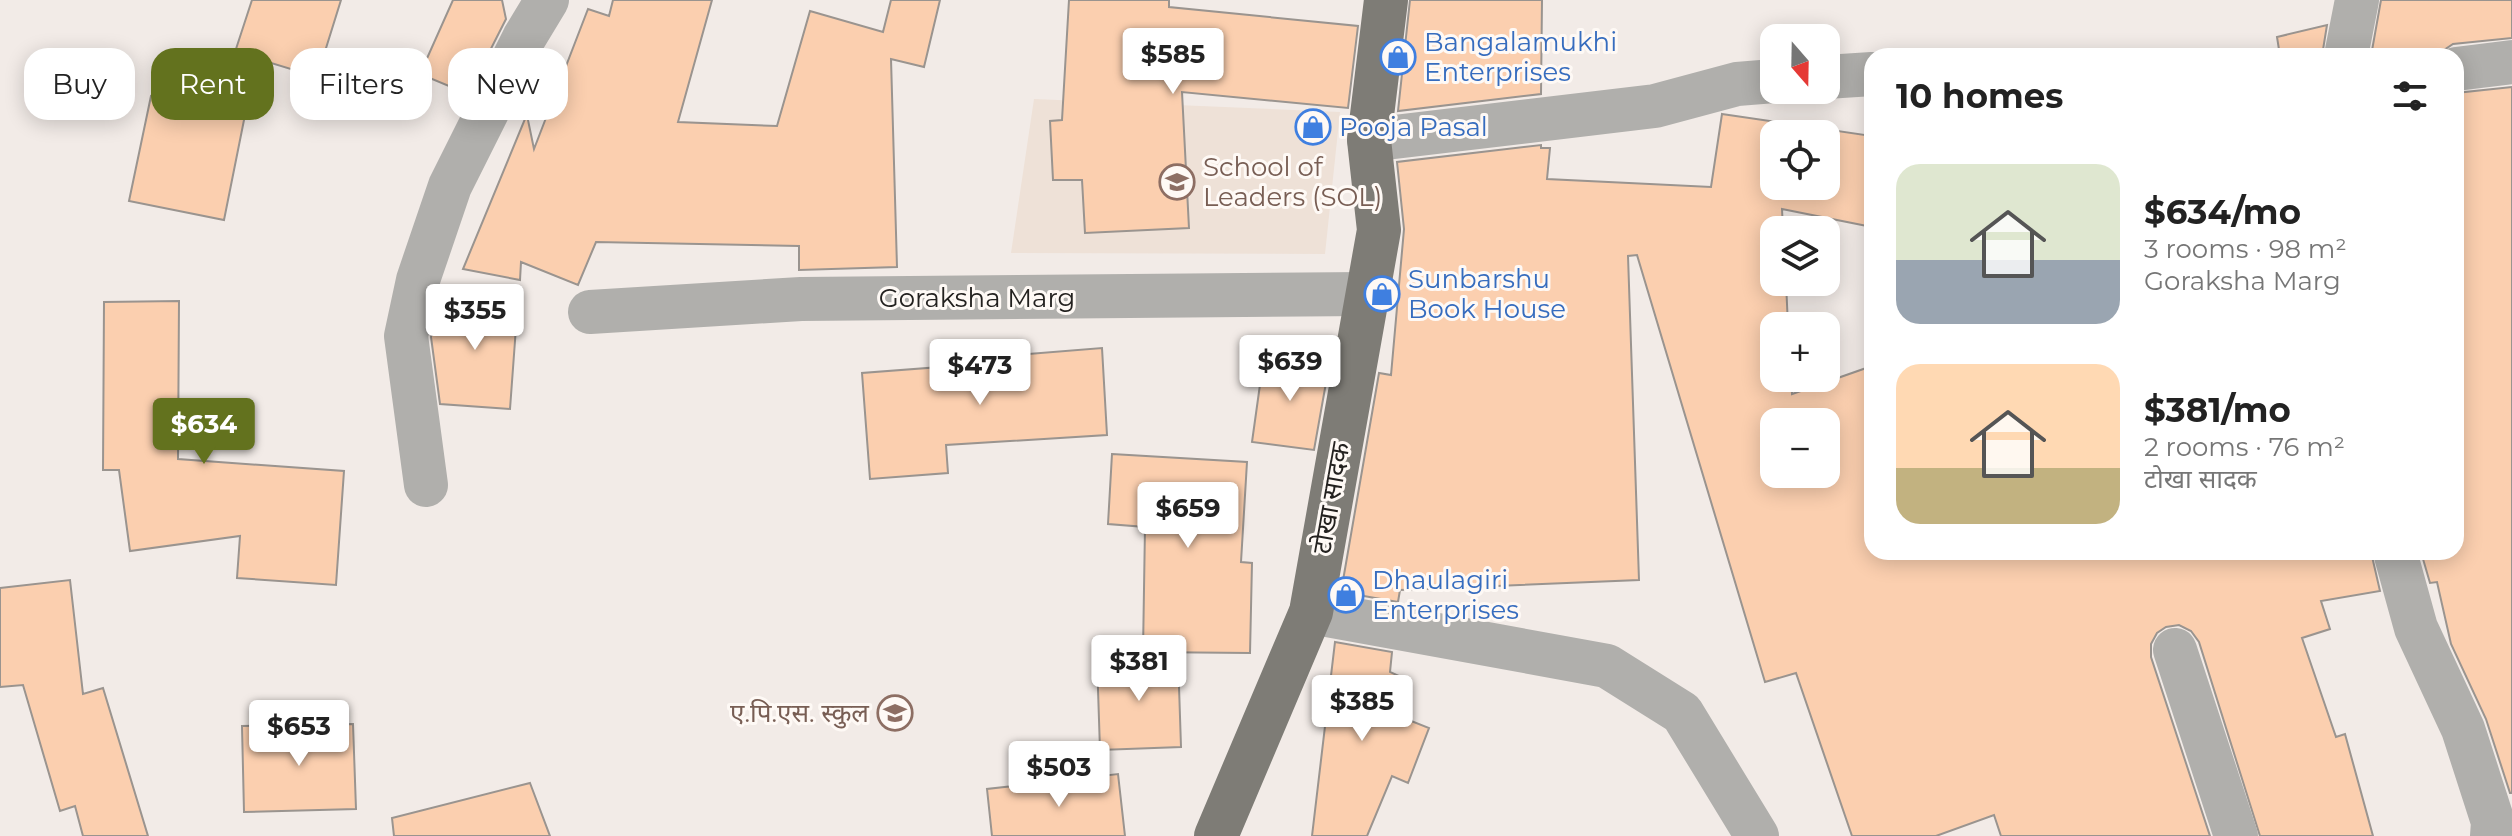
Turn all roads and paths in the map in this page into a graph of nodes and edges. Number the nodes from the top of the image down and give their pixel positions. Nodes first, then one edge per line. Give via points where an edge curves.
1 (547, 0) edge
2 (1386, 0) edge
3 (2357, 0) edge
4 (2348, 48) edge
5 (2512, 62) edge
6 (2464, 68) edge
7 (1864, 75) edge
8 (1840, 76) edge
9 (1760, 82) edge
10 (1369, 140) junction
11 (1365, 294) junction
12 (590, 312) dead end
13 (426, 485) dead end
14 (2397, 560) edge
15 (1311, 612) junction
16 (2175, 650) dead end
17 (1216, 836) edge
18 (1757, 836) edge
19 (2236, 836) edge
20 (2492, 836) edge

1 - 13 street via 450,186 418,280 406,336
2 - 10 main road, टोखा सादक
3 - 4 street
5 - 6 street
7 - 8 street
9 - 10 street via 1655,106
10 - 11 main road, टोखा सादक via 1379,230
11 - 12 street, Goraksha Marg via 801,299
11 - 15 main road, टोखा सादक
14 - 20 street via 2416,628 2463,729 2493,822
15 - 17 main road, टोखा सादक
15 - 18 street via 1607,666 1682,713
16 - 19 street

